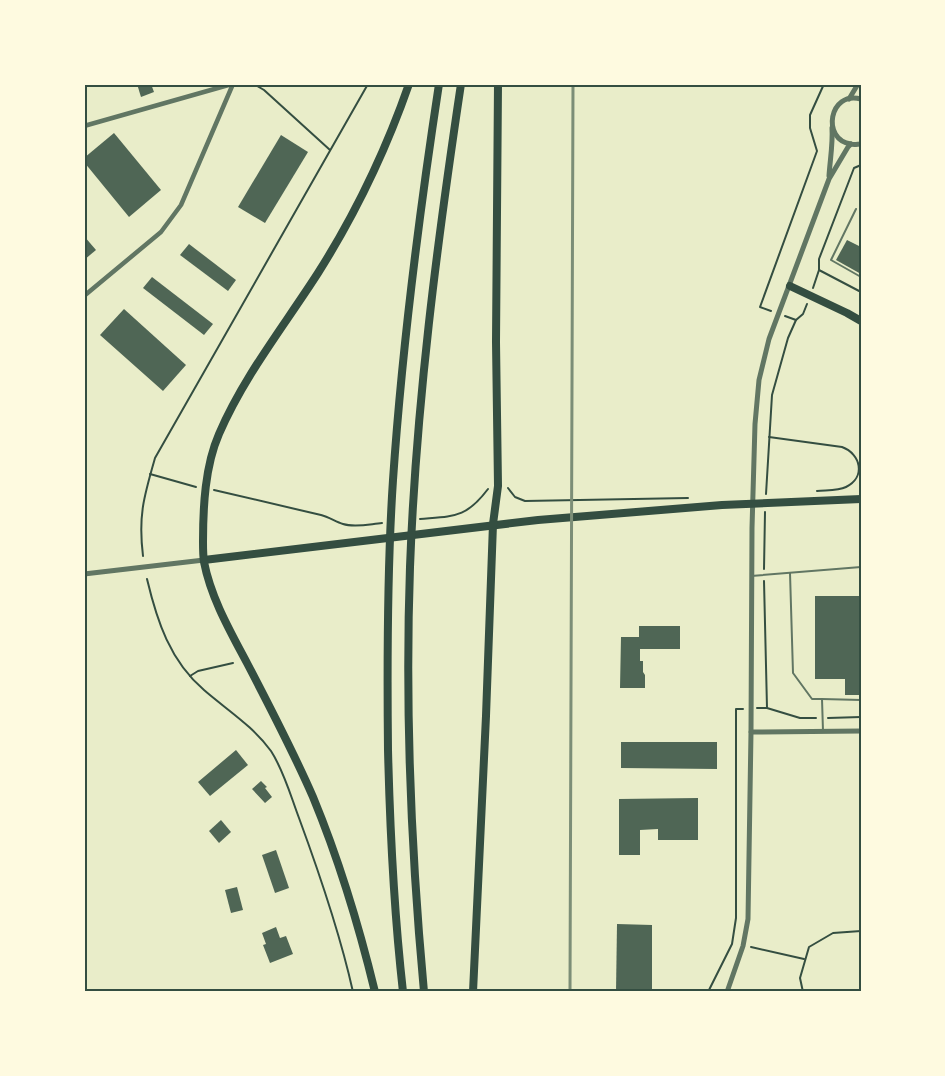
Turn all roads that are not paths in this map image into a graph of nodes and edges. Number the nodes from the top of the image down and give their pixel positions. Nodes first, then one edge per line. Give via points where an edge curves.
1 (232, 84) edge
2 (409, 84) edge
3 (439, 84) edge
4 (460, 84) edge
5 (498, 84) edge
6 (858, 84) edge
7 (849, 99) junction
8 (861, 99) edge
9 (84, 126) edge
10 (832, 126) junction
11 (851, 144) junction
12 (861, 144) edge
13 (829, 179) junction
14 (856, 208) dead end
15 (861, 277) edge
16 (790, 286) junction
17 (84, 296) edge
18 (861, 321) edge
19 (861, 499) edge
20 (493, 524) junction
21 (204, 561) junction
22 (861, 567) edge
23 (790, 573) junction
24 (84, 574) edge
25 (752, 576) junction
26 (822, 699) junction
27 (861, 700) edge
28 (823, 731) junction
29 (861, 731) edge
30 (751, 732) junction
31 (375, 992) edge
32 (403, 992) edge
33 (424, 992) edge
34 (473, 992) edge
35 (727, 992) edge

1 - 9 street
1 - 17 street via 181,205 160,232
2 - 21 highway via 383,152 352,215 232,405 208,475 203,517
3 - 32 highway via 405,344 389,563 390,819
4 - 33 highway via 426,347 410,567 411,816
5 - 20 highway via 498,486
6 - 7 street
7 - 8 street
7 - 10 street via 835,109
10 - 11 street via 837,136
10 - 13 street
11 - 12 street
11 - 13 street
13 - 16 street
14 - 15 lane via 831,260
16 - 18 highway
16 - 25 street via 769,339 759,380 754,424
19 - 20 highway via 722,505
20 - 21 highway
20 - 34 highway
21 - 24 street
21 - 31 highway via 212,592 295,757 332,845
22 - 23 lane
23 - 25 lane
23 - 26 lane via 793,673 812,699
25 - 30 street
26 - 27 lane
26 - 28 lane
28 - 29 street
28 - 30 street
30 - 35 street via 748,919

